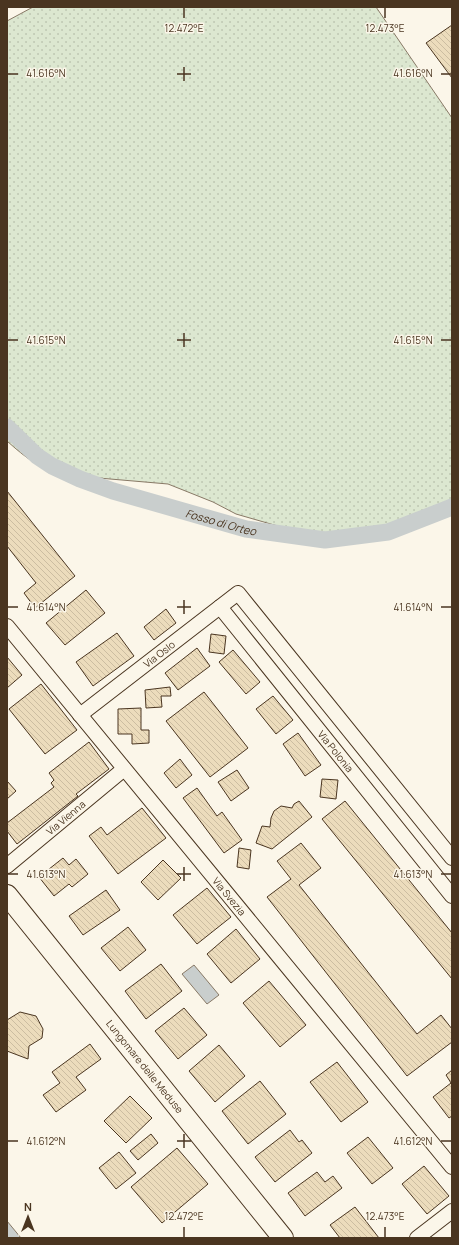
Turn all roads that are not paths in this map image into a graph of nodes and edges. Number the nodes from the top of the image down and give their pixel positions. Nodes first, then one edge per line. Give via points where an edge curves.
1 (220, 607) junction
2 (7, 626) edge
3 (80, 715) junction
4 (124, 768) junction
5 (452, 858) edge
6 (7, 866) edge
7 (7, 895) edge
8 (452, 896) edge
9 (452, 1167) edge
10 (452, 1211) edge
11 (283, 1238) edge
12 (417, 1238) edge

1 - 3 street, Via Oslo
1 - 5 street, Via Oslo via 238,593
1 - 8 street, Via Polonia
2 - 3 street, Via Svezia
3 - 4 street, Via Svezia
4 - 6 street, Via Vienna
4 - 9 street, Via Svezia
7 - 11 main road, Lungomare delle Meduse
10 - 12 street

